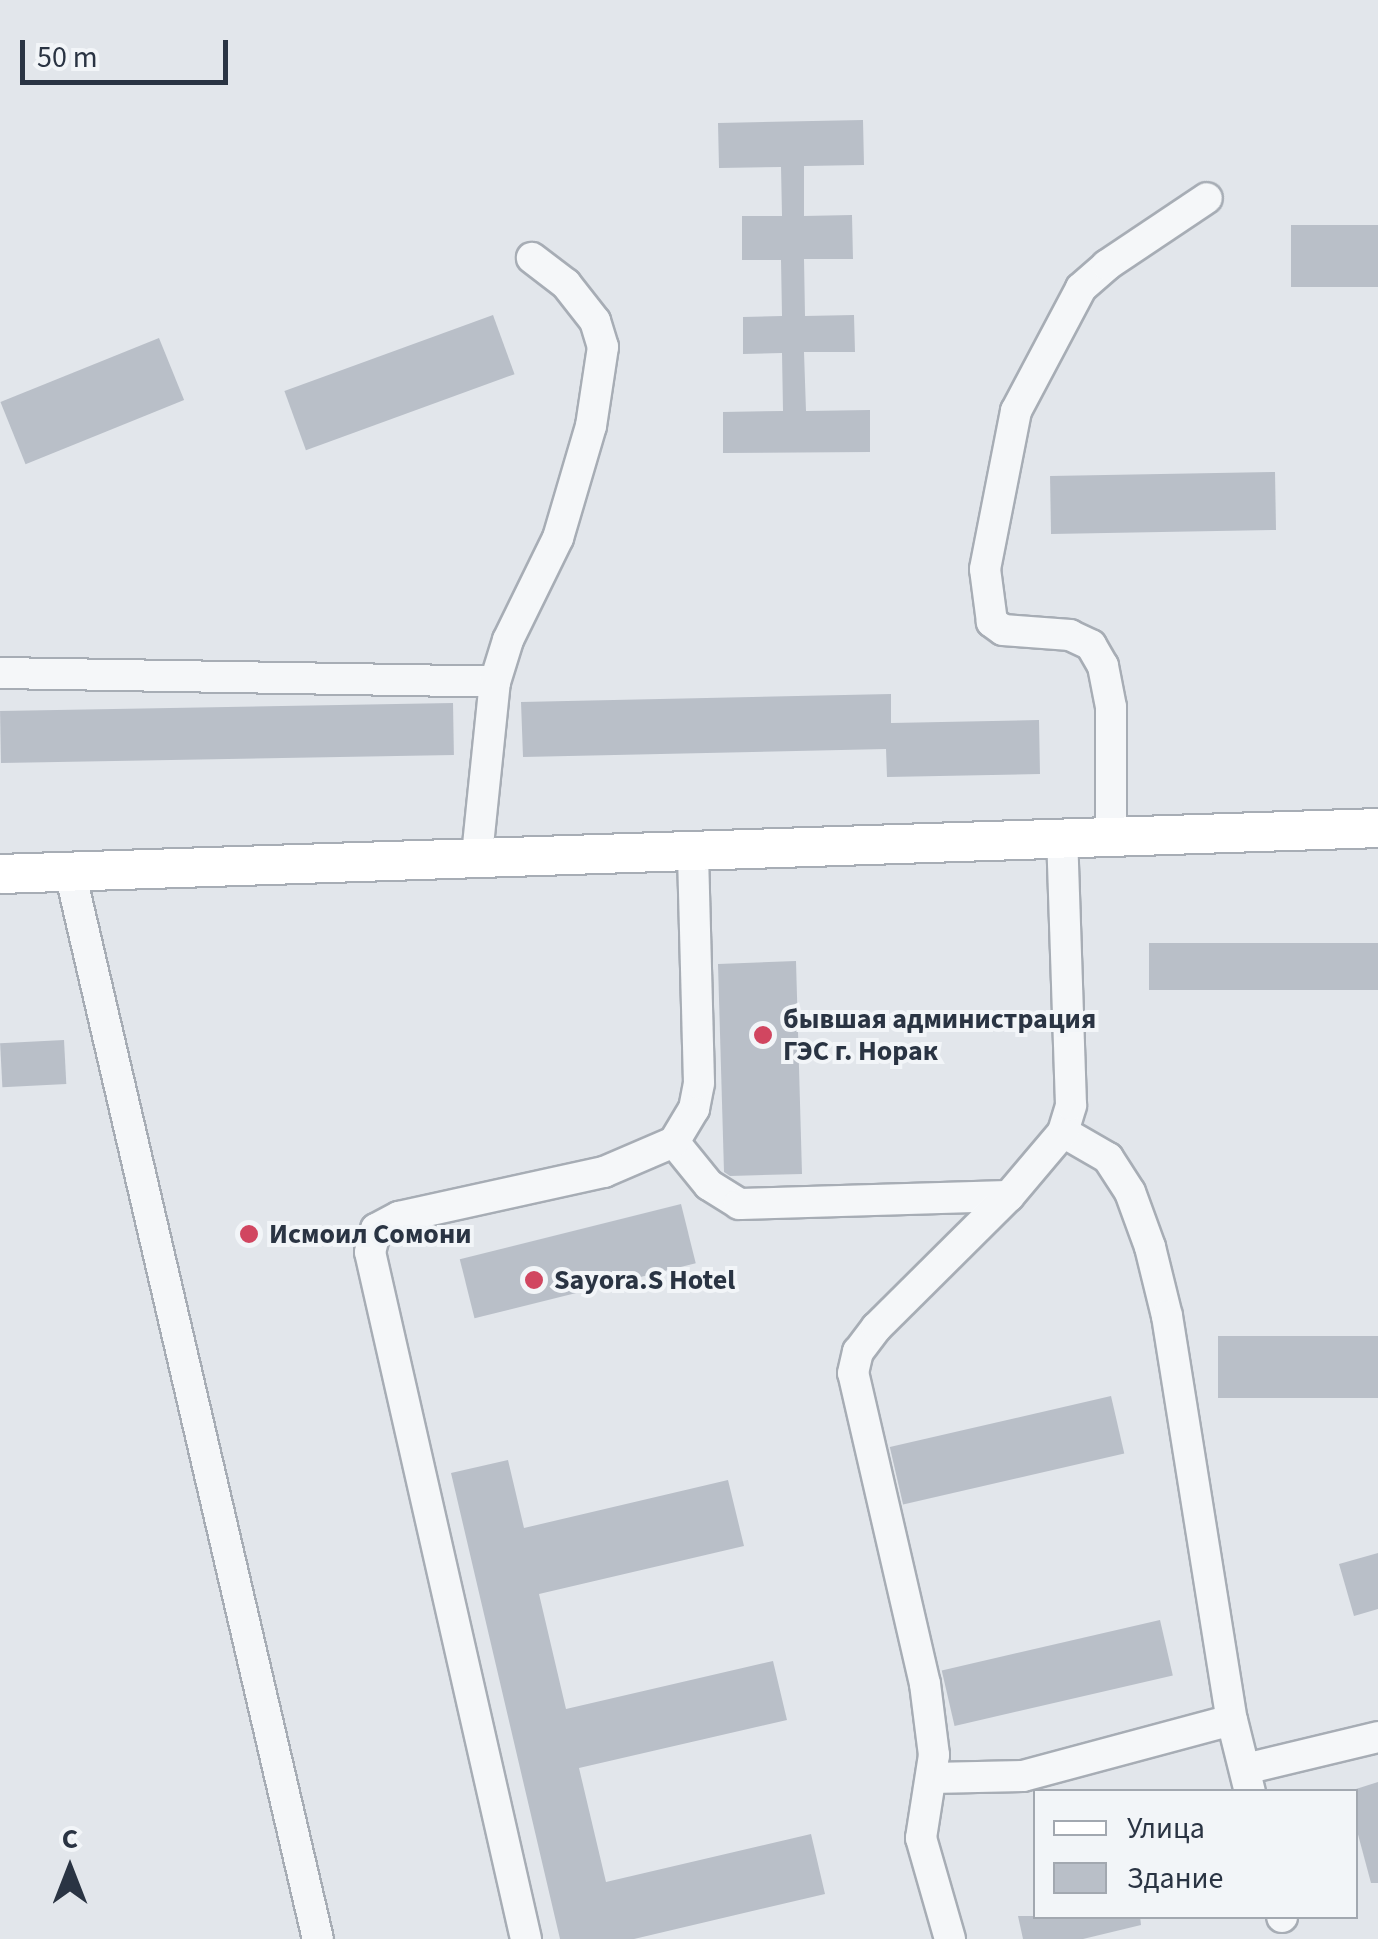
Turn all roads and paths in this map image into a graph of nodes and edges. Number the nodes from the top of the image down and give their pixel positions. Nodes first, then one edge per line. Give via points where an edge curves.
1 (1207, 198) dead end
2 (532, 258) dead end
3 (0, 673) edge
4 (495, 682) junction
5 (1378, 828) edge
6 (1110, 838) junction
7 (1062, 839) junction
8 (693, 851) junction
9 (477, 855) junction
10 (70, 872) junction
11 (0, 874) edge
12 (1062, 1132) junction
13 (674, 1142) junction
14 (1009, 1196) junction
15 (1232, 1720) junction
16 (1378, 1737) edge
17 (932, 1778) junction
18 (1248, 1780) edge
19 (318, 1939) edge
20 (526, 1939) edge
21 (950, 1939) edge

1 - 6 street via 1081,288 1016,410 985,569 992,622 1003,630 1070,634 1091,645 1102,666 1110,707
2 - 4 street via 586,309 602,347 591,426 558,538
3 - 4 street
4 - 9 street
5 - 6 main road
6 - 7 main road
7 - 8 main road
7 - 12 street via 1070,1105
8 - 9 main road
8 - 13 street via 699,1083 694,1109
9 - 10 main road
10 - 11 main road
10 - 19 street
12 - 14 street
12 - 15 street via 1108,1158 1130,1192 1150,1247
13 - 14 street via 709,1185 739,1204
13 - 20 street via 604,1172 399,1217 376,1229 370,1252
14 - 17 street via 877,1327 858,1352 853,1373 925,1684
15 - 17 street via 1022,1776
15 - 18 street
16 - 18 street
17 - 21 street via 921,1838

